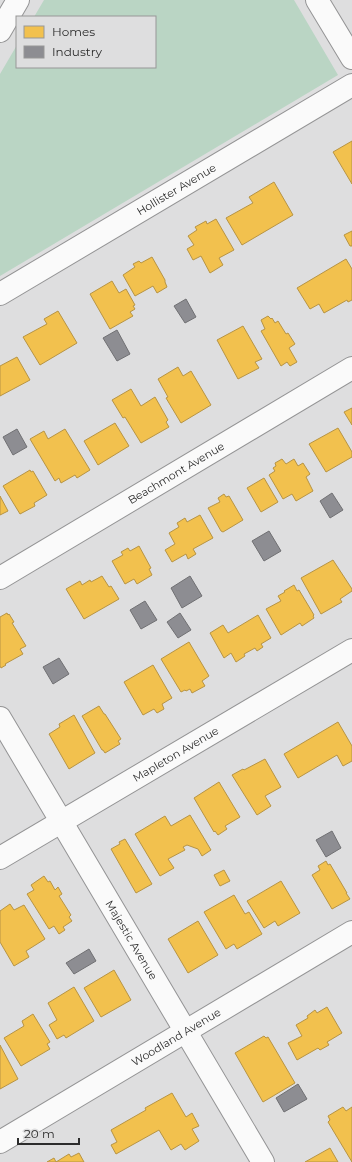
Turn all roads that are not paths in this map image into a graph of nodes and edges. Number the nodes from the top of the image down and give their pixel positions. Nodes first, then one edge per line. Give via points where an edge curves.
1 (18, 0) edge
2 (316, 0) edge
3 (0, 31) edge
4 (352, 58) edge
5 (352, 85) edge
6 (0, 294) edge
7 (352, 368) edge
8 (0, 578) edge
9 (352, 650) edge
10 (0, 718) edge
11 (62, 822) junction
12 (0, 858) edge
13 (352, 932) edge
14 (186, 1031) junction
15 (0, 1142) edge
16 (263, 1162) edge

1 - 3 street
2 - 4 street
5 - 6 street, Hollister Avenue
7 - 8 street, Beachmont Avenue
9 - 11 street, Mapleton Avenue
10 - 11 street, Majestic Avenue
11 - 12 street, Mapleton Avenue
11 - 14 street, Majestic Avenue
13 - 14 street, Woodland Avenue
14 - 15 street, Woodland Avenue
14 - 16 street, Majestic Avenue

